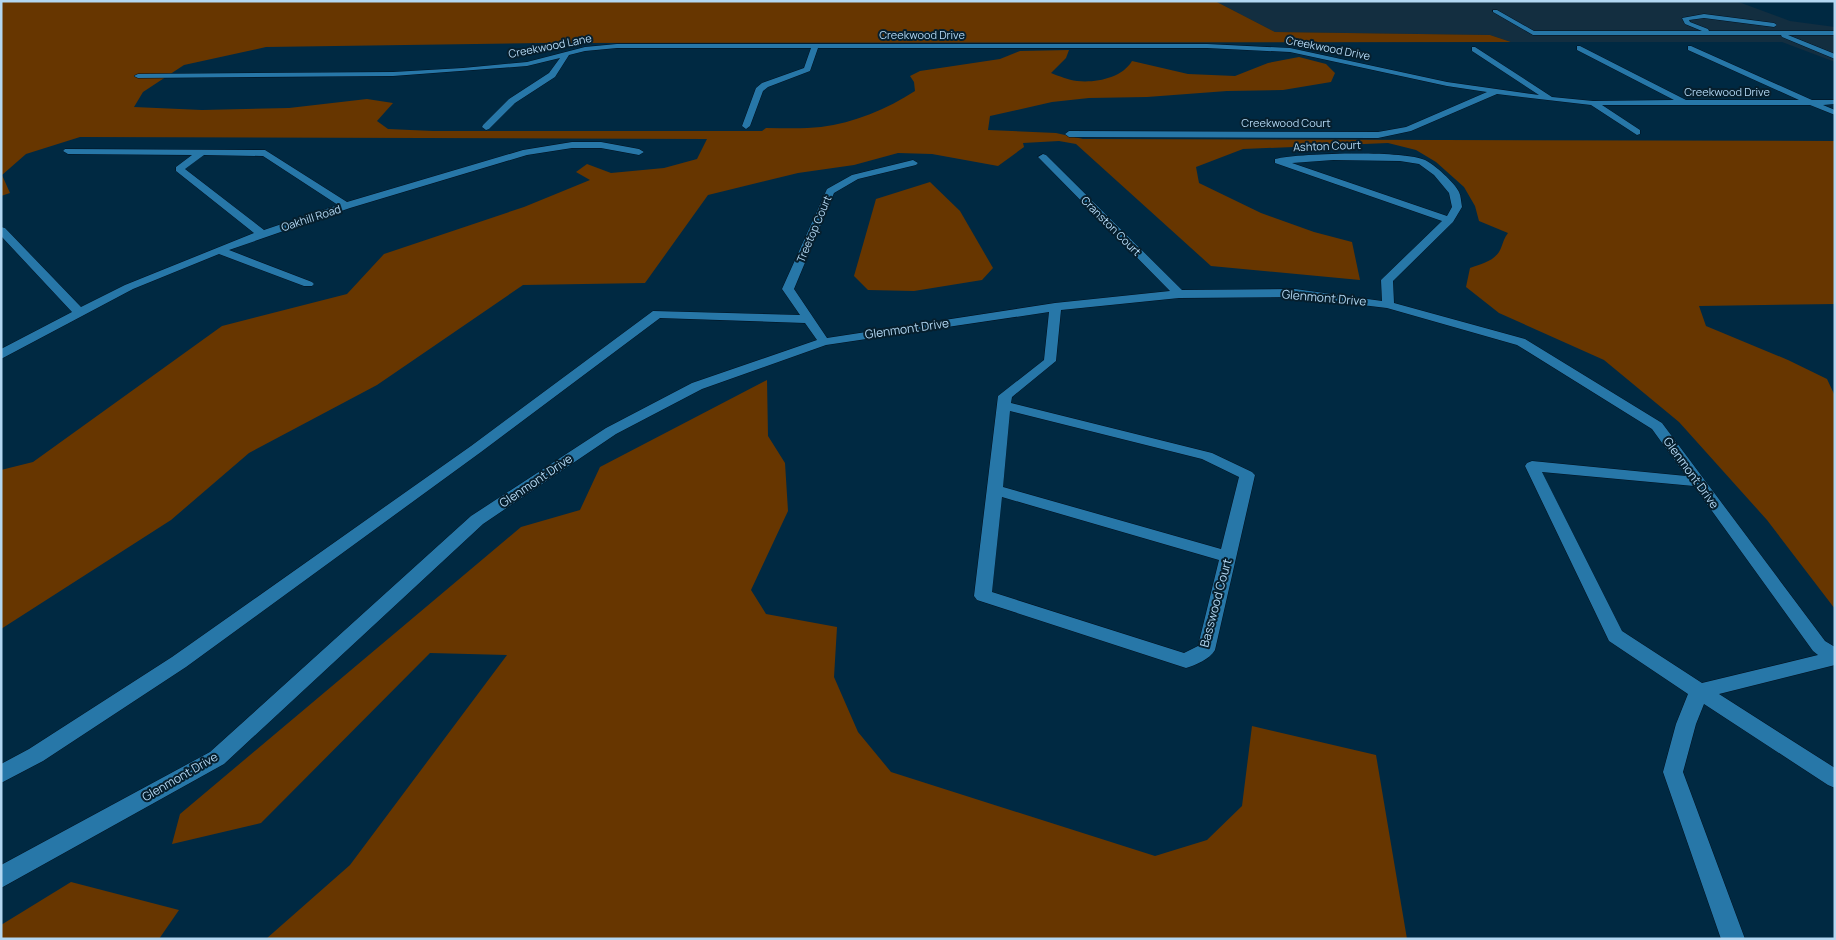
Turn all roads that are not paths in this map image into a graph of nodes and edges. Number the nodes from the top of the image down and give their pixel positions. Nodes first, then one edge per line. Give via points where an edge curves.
1 (1495, 11) dead end
2 (1714, 33) junction
3 (1776, 33) junction
4 (1835, 33) edge
5 (815, 46) junction
6 (1580, 48) dead end
7 (1691, 48) dead end
8 (1475, 49) dead end
9 (566, 54) junction
10 (1835, 57) edge
11 (138, 76) dead end
12 (1495, 91) junction
13 (1551, 100) junction
14 (1593, 102) junction
15 (1810, 102) junction
16 (1835, 102) edge
17 (1686, 103) junction
18 (1835, 113) edge
19 (746, 126) dead end
20 (486, 127) dead end
21 (1637, 132) dead end
22 (1068, 134) dead end
23 (68, 151) dead end
24 (202, 152) junction
25 (639, 152) dead end
26 (1043, 157) dead end
27 (913, 163) dead end
28 (346, 206) junction
29 (1449, 220) junction
30 (1, 230) edge
31 (262, 234) junction
32 (218, 250) junction
33 (308, 284) dead end
34 (1179, 294) junction
35 (1388, 305) junction
36 (1055, 307) junction
37 (80, 313) junction
38 (808, 318) junction
39 (824, 342) junction
40 (1, 355) edge
41 (1004, 405) junction
42 (1698, 482) junction
43 (995, 490) junction
44 (1228, 557) junction
45 (1835, 658) edge
46 (1699, 691) junction
47 (1, 774) edge
48 (1835, 779) edge
49 (1, 877) edge
50 (1733, 939) edge

1 - 2 street via 1534,33
2 - 3 street
2 - 4 street via 1687,23 1685,18 1704,16
3 - 4 street
3 - 10 street
5 - 9 street, Creekwood Lane via 617,46
5 - 12 street, Creekwood Drive via 1207,46 1290,50 1447,84
5 - 19 street via 807,69 764,85 759,90
6 - 17 street
7 - 15 street
8 - 13 street
9 - 11 street, Creekwood Lane via 527,64 393,74
9 - 20 street via 552,75 522,93
12 - 13 street, Creekwood Drive
12 - 22 street, Creekwood Court via 1408,129 1378,135
13 - 14 street, Creekwood Drive
14 - 17 street, Creekwood Drive
14 - 21 street
15 - 16 street, Creekwood Drive
15 - 17 street, Creekwood Drive
15 - 18 street
23 - 24 street
24 - 28 street via 265,153
24 - 31 street via 179,168
25 - 28 street, Oakhill Road via 601,145 572,145 526,152
26 - 34 street, Cranston Court
27 - 38 street, Treetop Court via 855,177 830,191 788,289
28 - 31 street, Oakhill Road
29 - 29 street, Ashton Court via 1457,208 1454,192 1422,162 1352,157 1278,161
29 - 35 street via 1387,280
30 - 37 street
31 - 32 street, Oakhill Road
32 - 33 street
32 - 37 street, Oakhill Road via 129,287
34 - 35 street, Glenmont Drive via 1295,294
34 - 36 street, Glenmont Drive
35 - 42 street, Glenmont Drive via 1521,342 1657,426
36 - 39 street, Glenmont Drive
36 - 41 street, Basswood Court via 1050,361 1005,396
37 - 40 street, Oakhill Road
38 - 39 street, Treetop Court
38 - 47 street via 657,314 476,450 179,662 36,755
39 - 49 street, Glenmont Drive via 697,386 611,431 477,520 217,758
41 - 43 street, Basswood Court
41 - 44 street, Basswood Court via 1206,456 1247,475
42 - 45 street, Glenmont Drive via 1819,646
42 - 46 street via 1532,466 1615,636
43 - 44 street
43 - 44 street, Basswood Court via 983,596 1186,661 1206,650
45 - 46 street
46 - 48 street
46 - 50 street via 1673,772

